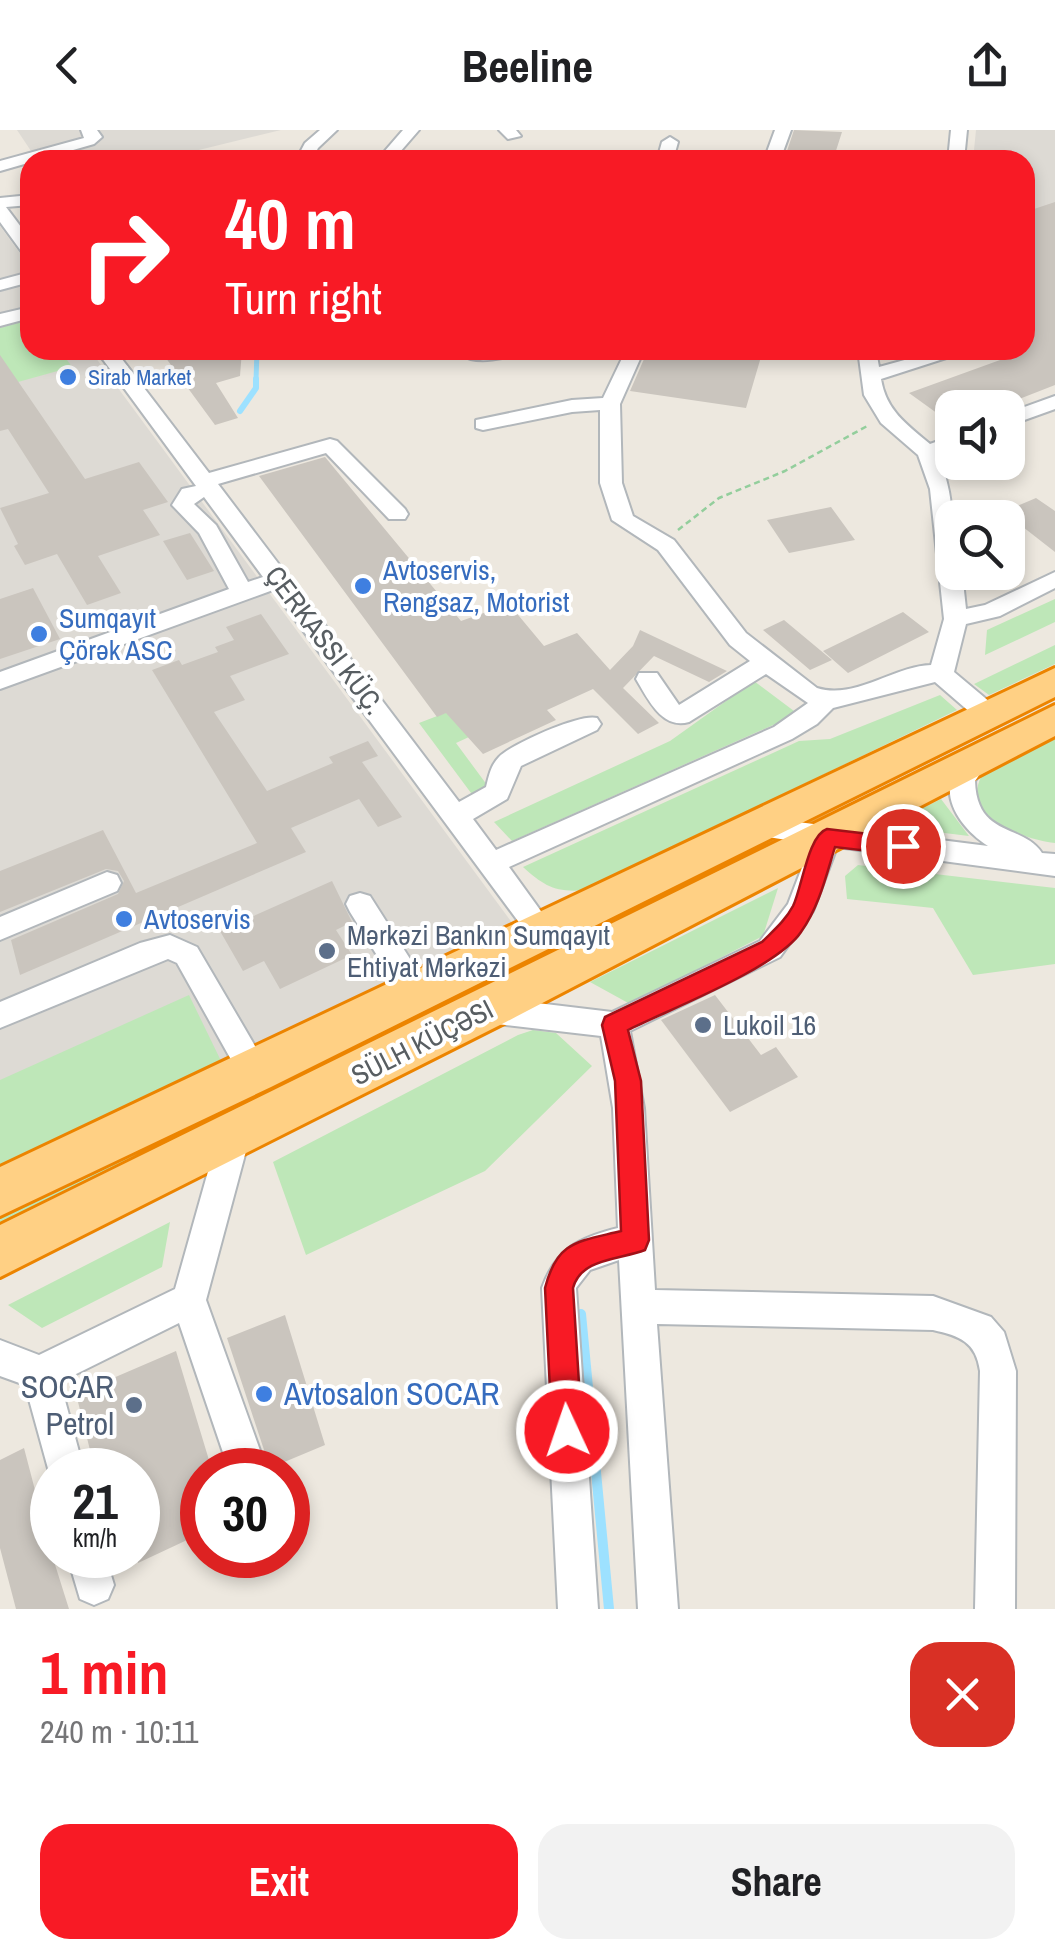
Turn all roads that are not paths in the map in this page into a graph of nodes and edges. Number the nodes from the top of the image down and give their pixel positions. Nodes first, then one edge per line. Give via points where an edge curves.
1 (89, 130) edge
2 (328, 130) edge
3 (411, 130) edge
4 (670, 142) dead end
5 (59, 150) edge
6 (308, 150) edge
7 (394, 150) edge
8 (668, 150) edge
9 (0, 210) edge
10 (20, 237) edge
11 (112, 360) edge
12 (630, 360) edge
13 (868, 360) edge
14 (926, 360) edge
15 (869, 376) junction
16 (1055, 402) edge
17 (610, 404) junction
18 (1025, 413) edge
19 (483, 424) dead end
20 (935, 449) edge
21 (927, 452) junction
22 (208, 485) junction
23 (397, 514) dead end
24 (279, 579) junction
25 (1055, 579) edge
26 (242, 593) junction
27 (956, 618) junction
28 (765, 663) junction
29 (941, 674) junction
30 (648, 679) dead end
31 (0, 682) edge
32 (1055, 682) edge
33 (826, 700) junction
34 (988, 714) junction
35 (1055, 719) edge
36 (588, 724) dead end
37 (978, 758) junction
38 (457, 816) junction
39 (759, 827) junction
40 (827, 837) junction
41 (492, 863) junction
42 (1055, 863) edge
43 (107, 882) dead end
44 (360, 904) dead end
45 (0, 929) edge
46 (542, 932) junction
47 (416, 993) junction
48 (486, 1010) junction
49 (0, 1015) edge
50 (614, 1025) junction
51 (254, 1072) junction
52 (234, 1136) junction
53 (0, 1192) edge
54 (635, 1240) junction
55 (0, 1252) edge
56 (190, 1300) junction
57 (639, 1307) junction
58 (0, 1358) edge
59 (40, 1372) junction
60 (59, 1448) edge
61 (240, 1448) edge
62 (578, 1609) edge
63 (658, 1609) edge
64 (995, 1609) edge

1 - 5 street via 89,141
2 - 6 street
3 - 7 street
4 - 8 street
9 - 10 street
11 - 22 street
12 - 17 street
13 - 15 street
14 - 15 street
15 - 21 street via 888,419
16 - 18 street
17 - 19 street
17 - 28 street via 611,482 623,520 666,545 738,639
20 - 21 street
21 - 27 street via 940,490
22 - 23 street via 330,445
22 - 24 street
22 - 26 street via 183,505 208,530
24 - 26 street
24 - 38 street
25 - 27 street via 992,611
26 - 31 street
27 - 29 street
28 - 30 street via 680,716
28 - 33 street
29 - 33 street via 925,672
29 - 34 street
32 - 34 highway, SÜLH KÜÇƏSI
33 - 41 street via 784,733
34 - 39 highway, SÜLH KÜÇƏSI
35 - 37 highway, SÜLH KÜÇƏSI
36 - 38 street via 512,759 498,792
37 - 40 highway, SÜLH KÜÇƏSI
37 - 42 street via 960,791 972,817 1004,844
38 - 41 street
39 - 40 street
39 - 46 highway, SÜLH KÜÇƏSI
40 - 42 street
40 - 48 highway, SÜLH KÜÇƏSI
40 - 50 street via 806,904 770,948
41 - 46 street
43 - 45 street
44 - 47 street
46 - 47 highway, SÜLH KÜÇƏSI
47 - 51 highway, SÜLH KÜÇƏSI
48 - 50 street
48 - 52 highway, SÜLH KÜÇƏSI
49 - 51 street via 170,947 187,955
50 - 54 street via 628,1081
51 - 53 highway, SÜLH KÜÇƏSI
52 - 55 highway, SÜLH KÜÇƏSI
52 - 56 street
54 - 57 street
54 - 62 street via 576,1256 559,1288
56 - 59 street
56 - 61 street
57 - 63 street
57 - 64 street via 933,1313 984,1332 996,1349 998,1371
58 - 59 street
59 - 60 street

